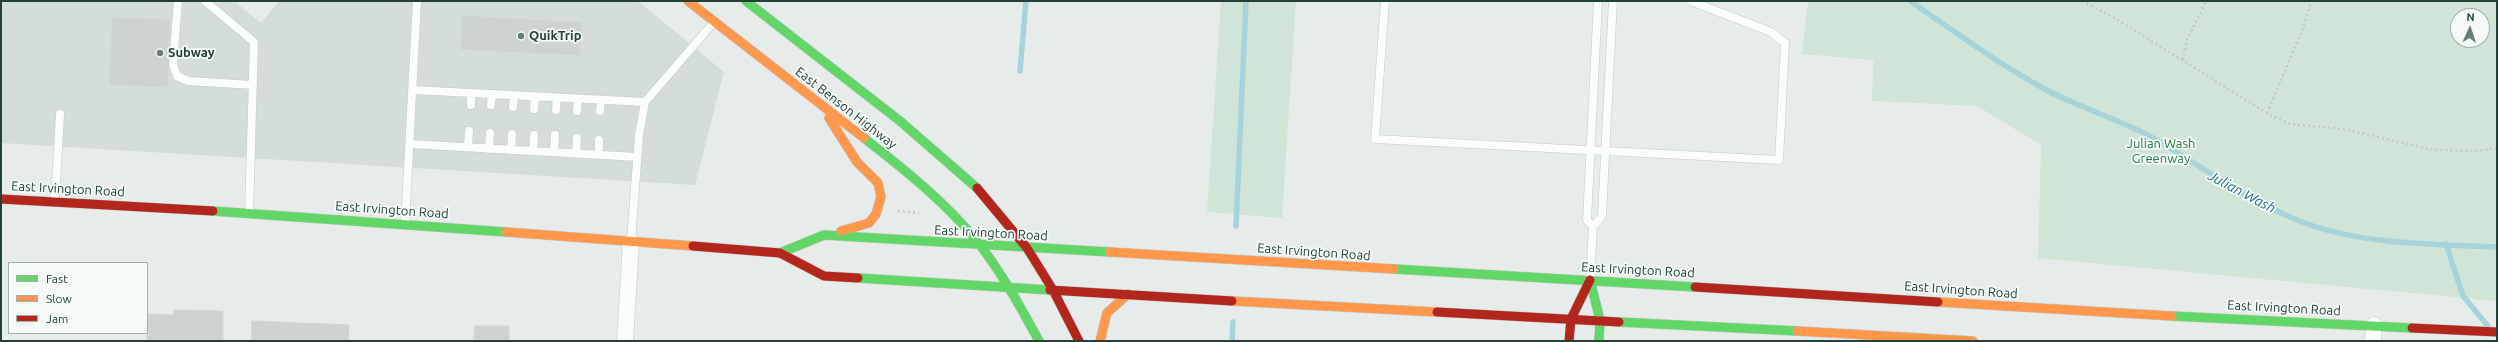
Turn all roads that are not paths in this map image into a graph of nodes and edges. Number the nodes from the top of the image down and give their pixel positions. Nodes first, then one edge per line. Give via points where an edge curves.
1 (178, 1) edge
2 (205, 1) edge
3 (417, 1) edge
4 (688, 1) edge
5 (746, 1) edge
6 (1385, 1) edge
7 (1598, 1) edge
8 (1613, 1) edge
9 (1691, 1) edge
10 (714, 22) junction
11 (253, 84) junction
12 (413, 90) junction
13 (471, 93) junction
14 (492, 94) junction
15 (514, 96) junction
16 (535, 96) junction
17 (557, 98) junction
18 (578, 99) junction
19 (601, 100) junction
20 (645, 102) junction
21 (471, 104) dead end
22 (491, 105) dead end
23 (821, 105) junction
24 (513, 107) dead end
25 (534, 109) dead end
26 (556, 110) dead end
27 (577, 111) dead end
28 (600, 111) dead end
29 (60, 114) dead end
30 (469, 131) dead end
31 (490, 133) dead end
32 (512, 134) dead end
33 (534, 135) dead end
34 (555, 135) dead end
35 (577, 138) dead end
36 (599, 140) dead end
37 (410, 144) junction
38 (468, 148) junction
39 (489, 149) junction
40 (1591, 149) junction
41 (511, 150) junction
42 (1605, 150) junction
43 (533, 151) junction
44 (554, 152) junction
45 (576, 153) junction
46 (599, 154) junction
47 (637, 157) junction
48 (1, 198) edge
49 (55, 202) junction
50 (248, 213) junction
51 (405, 225) junction
52 (1593, 227) junction
53 (824, 235) junction
54 (631, 242) junction
55 (980, 245) junction
56 (1027, 248) junction
57 (780, 253) junction
58 (1590, 280) junction
59 (1009, 287) junction
60 (1053, 290) junction
61 (1128, 294) junction
62 (1571, 319) junction
63 (1600, 320) junction
64 (2374, 325) junction
65 (2497, 332) edge
66 (625, 341) edge
67 (1039, 341) edge
68 (1080, 341) edge
69 (1100, 341) edge
70 (1569, 341) edge
71 (1599, 341) edge
72 (1973, 341) edge
73 (2373, 341) edge

1 - 11 lane via 173,64 177,76 188,81
2 - 11 lane via 254,42
3 - 12 lane
4 - 10 main road, East Benson Highway
5 - 56 main road, East Benson Highway via 947,160 974,184
6 - 40 lane via 1375,139
7 - 40 lane
8 - 42 lane
9 - 42 lane via 1770,32 1785,43 1779,160
10 - 20 lane
10 - 23 main road, East Benson Highway
11 - 50 lane
12 - 13 lane
12 - 37 lane
13 - 14 lane
13 - 21 lane
14 - 15 lane
14 - 22 lane
15 - 16 lane
15 - 24 lane
16 - 17 lane
16 - 25 lane
17 - 18 lane
17 - 26 lane
18 - 19 lane
18 - 27 lane
19 - 20 lane
19 - 28 lane
20 - 47 lane
23 - 53 main road via 857,162 878,183 881,196 876,214 868,223
23 - 55 main road, East Benson Highway via 880,150 939,201
29 - 49 lane
30 - 38 lane
31 - 39 lane
32 - 41 lane
33 - 43 lane
34 - 44 lane
35 - 45 lane
36 - 46 lane
37 - 38 lane
37 - 51 lane
38 - 39 lane
39 - 41 lane
40 - 42 lane
40 - 52 lane via 1587,220
41 - 43 lane
42 - 52 lane via 1602,216
43 - 44 lane
44 - 45 lane
45 - 46 lane
46 - 47 lane
47 - 54 lane
48 - 49 main road, East Irvington Road
49 - 50 main road, East Irvington Road
50 - 51 main road, East Irvington Road
51 - 54 main road, East Irvington Road
52 - 58 lane
53 - 55 main road, East Irvington Road
53 - 57 main road, East Irvington Road
54 - 57 main road, East Irvington Road
54 - 66 street
55 - 56 main road, East Irvington Road
55 - 59 main road, East Benson Highway
56 - 58 main road, East Irvington Road
56 - 60 main road, East Benson Highway
57 - 59 main road, East Irvington Road via 824,276
58 - 62 main road
58 - 63 main road
58 - 64 main road, East Irvington Road via 2173,316
59 - 60 main road, East Irvington Road
59 - 67 main road, East Benson Highway
60 - 61 main road, East Irvington Road
60 - 68 main road, East Benson Highway
61 - 62 main road, East Irvington Road
61 - 69 main road via 1112,305 1105,316
62 - 63 main road, East Irvington Road
62 - 70 main road
63 - 71 main road
63 - 72 main road, East Irvington Road
64 - 65 main road, East Irvington Road
64 - 73 street

